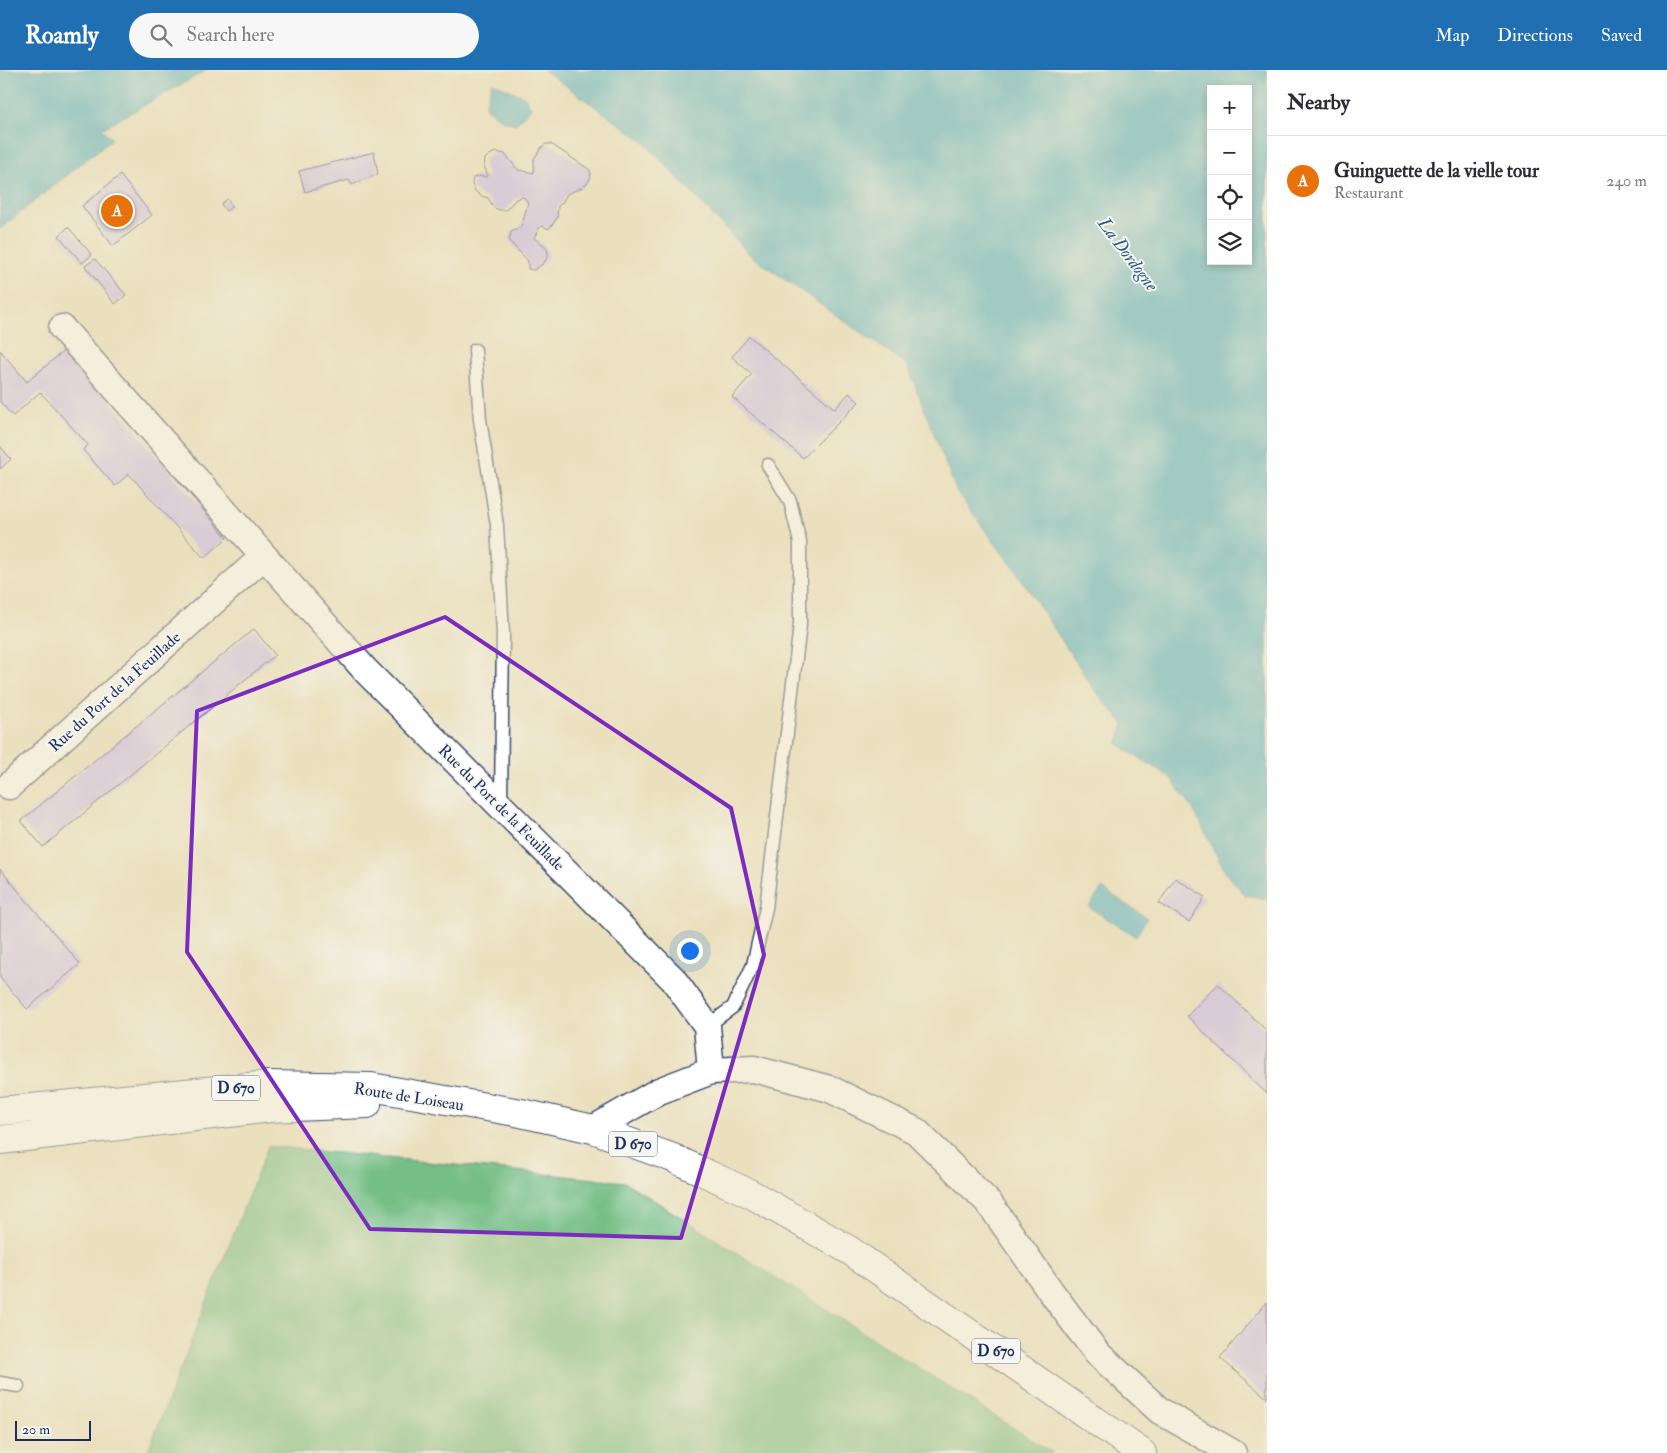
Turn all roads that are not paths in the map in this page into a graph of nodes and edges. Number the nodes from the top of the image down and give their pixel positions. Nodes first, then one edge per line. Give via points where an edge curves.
1 (62, 328) dead end
2 (475, 350) dead end
3 (768, 465) dead end
4 (264, 556) junction
5 (9, 786) dead end
6 (501, 806) junction
7 (707, 1026) junction
8 (711, 1071) junction
9 (472, 1105) junction
10 (0, 1111) edge
11 (593, 1130) junction
12 (0, 1140) edge
13 (0, 1383) edge
14 (18, 1386) dead end
15 (1142, 1453) edge
16 (1233, 1453) edge

1 - 4 street, Rue du Port de la Feuillade
2 - 6 lane via 480,420 497,525 503,633
3 - 7 lane via 790,501 800,542 800,625 766,908 753,965 733,1007
4 - 5 street, Rue du Port de la Feuillade
4 - 6 street, Rue du Port de la Feuillade via 366,671
6 - 7 street, Rue du Port de la Feuillade via 673,979
7 - 8 street
8 - 11 street via 659,1091
8 - 16 street via 754,1068 830,1089 916,1131 990,1203 1098,1353 1160,1411
9 - 10 main road, Route de Loiseau / D 670 via 371,1087 269,1085
9 - 11 main road, D 670 via 521,1112
9 - 12 main road, Route de Loiseau / D 670 via 371,1104 271,1108
11 - 15 main road, D 670 via 673,1158 751,1194 849,1250
13 - 14 lane

